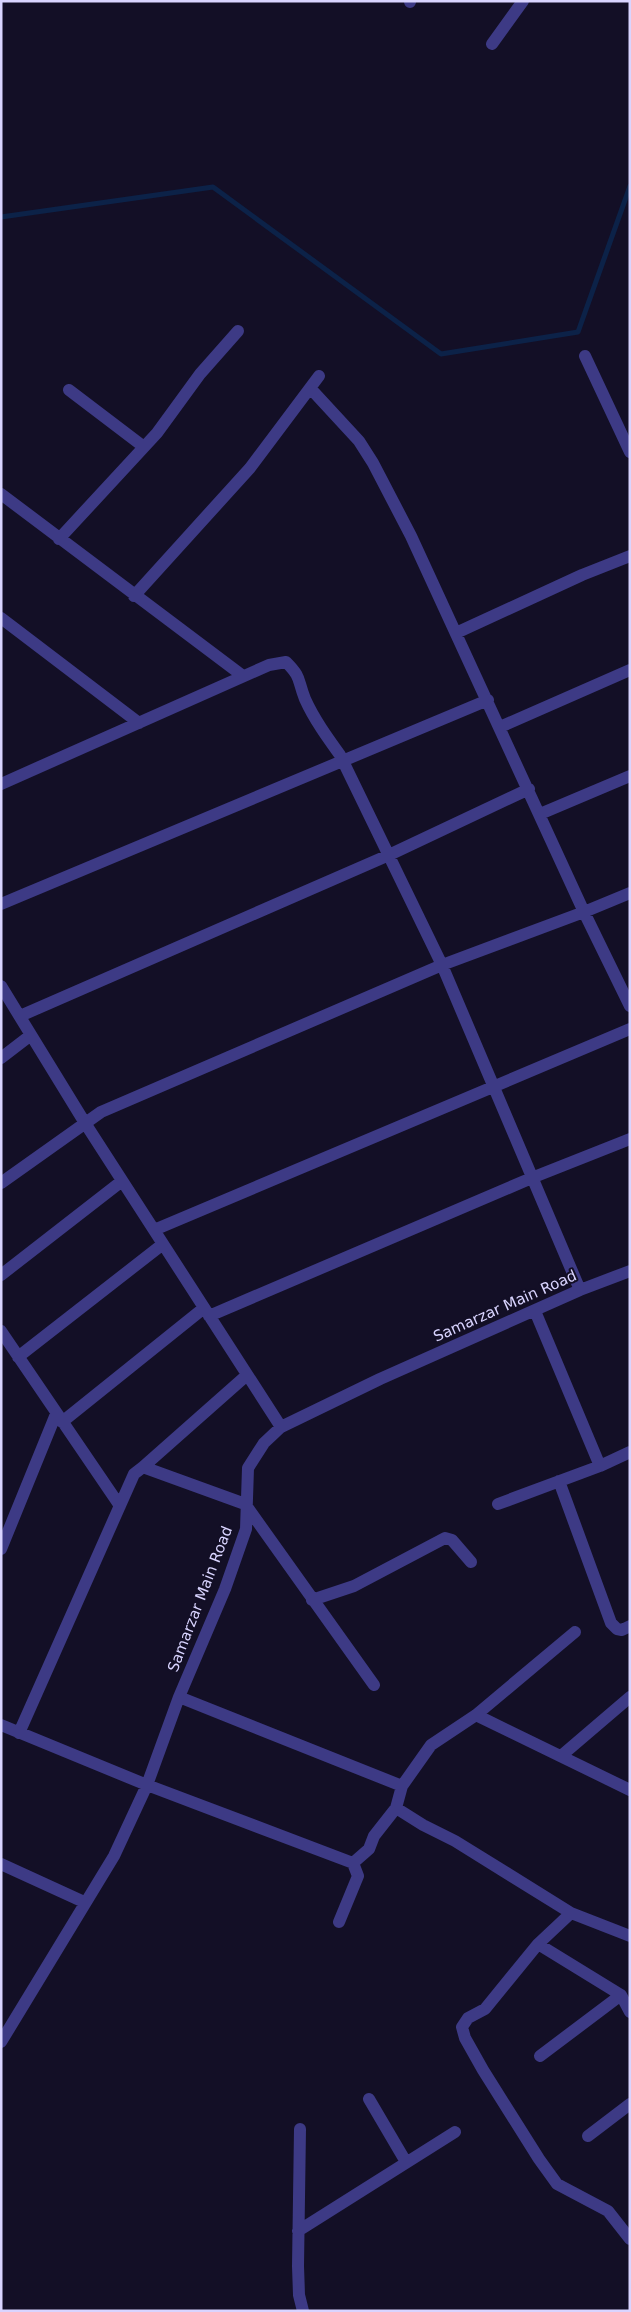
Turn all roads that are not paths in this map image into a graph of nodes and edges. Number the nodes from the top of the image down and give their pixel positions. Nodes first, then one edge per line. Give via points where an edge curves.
1 (524, 1) edge
2 (492, 44) dead end
3 (238, 331) dead end
4 (585, 356) dead end
5 (319, 376) dead end
6 (310, 389) junction
7 (69, 390) dead end
8 (144, 447) junction
9 (630, 452) edge
10 (1, 494) edge
11 (59, 540) junction
12 (630, 556) edge
13 (134, 596) junction
14 (1, 618) edge
15 (456, 633) junction
16 (630, 670) edge
17 (243, 676) junction
18 (488, 700) junction
19 (139, 723) junction
20 (500, 727) junction
21 (343, 762) junction
22 (630, 776) edge
23 (1, 784) edge
24 (529, 789) junction
25 (540, 814) junction
26 (389, 855) junction
27 (630, 892) edge
28 (1, 904) edge
29 (584, 912) junction
30 (442, 965) junction
31 (1, 986) edge
32 (630, 1006) edge
33 (20, 1016) junction
34 (630, 1029) edge
35 (31, 1035) junction
36 (1, 1058) edge
37 (495, 1088) junction
38 (85, 1124) junction
39 (630, 1139) edge
40 (534, 1177) junction
41 (122, 1181) junction
42 (1, 1183) edge
43 (154, 1230) junction
44 (163, 1244) junction
45 (630, 1271) edge
46 (1, 1275) edge
47 (580, 1290) junction
48 (535, 1311) junction
49 (206, 1312) junction
50 (1, 1331) edge
51 (18, 1357) junction
52 (247, 1375) junction
53 (59, 1418) junction
54 (281, 1427) junction
55 (629, 1453) edge
56 (600, 1466) junction
57 (143, 1467) junction
58 (558, 1481) junction
59 (246, 1504) junction
60 (498, 1504) dead end
61 (120, 1506) junction
62 (1, 1549) edge
63 (471, 1562) dead end
64 (312, 1600) junction
65 (630, 1626) edge
66 (575, 1632) dead end
67 (374, 1685) dead end
68 (180, 1697) junction
69 (630, 1697) edge
70 (476, 1714) junction
71 (1, 1725) edge
72 (19, 1732) junction
73 (561, 1756) junction
74 (148, 1785) junction
75 (402, 1786) junction
76 (630, 1790) edge
77 (396, 1808) junction
78 (353, 1863) junction
79 (1, 1864) edge
80 (84, 1902) junction
81 (571, 1912) junction
82 (339, 1922) dead end
83 (630, 1936) edge
84 (538, 1944) junction
85 (621, 1995) junction
86 (630, 2012) edge
87 (1, 2042) edge
88 (540, 2056) dead end
89 (369, 2099) dead end
90 (630, 2104) edge
91 (300, 2129) dead end
92 (455, 2132) dead end
93 (588, 2136) dead end
94 (406, 2162) junction
95 (630, 2214) edge
96 (619, 2222) junction
97 (298, 2231) junction
98 (630, 2239) edge
99 (302, 2311) edge

1 - 2 street
3 - 8 street
4 - 9 street
5 - 6 street
6 - 13 street via 250,468
6 - 15 street via 358,441 372,463 411,536
7 - 8 street
8 - 11 street
10 - 11 street
11 - 13 street
12 - 15 street
13 - 17 street
14 - 19 street
15 - 18 street
16 - 20 street
17 - 19 street
17 - 21 street via 286,662 298,674 305,698
18 - 20 street
18 - 21 street
19 - 23 street
20 - 24 street
21 - 26 street
21 - 28 street
22 - 25 street
24 - 25 street
24 - 26 street
25 - 29 street
26 - 30 street
26 - 33 street
27 - 29 street
29 - 30 street
29 - 32 street
30 - 37 street
30 - 38 street via 101,1112
31 - 33 street
33 - 35 street
34 - 37 street
35 - 36 street
35 - 38 street
37 - 40 street
37 - 43 street
38 - 41 street
38 - 42 street
39 - 40 street
40 - 47 street
40 - 49 street
41 - 43 street
41 - 46 street
43 - 44 street
44 - 49 street
44 - 51 street
45 - 47 street, Samarzar Main Road
47 - 48 street, Samarzar Main Road
48 - 54 street, Samarzar Main Road via 380,1379
48 - 56 street
49 - 52 street
49 - 53 street
50 - 51 street
51 - 53 street
52 - 54 street
52 - 57 street
53 - 61 street
53 - 62 street
54 - 59 street, Samarzar Main Road via 264,1443 248,1468
55 - 56 street
56 - 58 street
57 - 59 street
57 - 61 street via 134,1474
58 - 60 street
58 - 65 street via 611,1623 622,1630
59 - 64 street
59 - 68 street, Samarzar Main Road via 246,1529
61 - 72 street
63 - 64 street via 452,1540 445,1538 354,1586
64 - 67 street
66 - 70 street
68 - 74 street, Samarzar Main Road
68 - 75 street
69 - 73 street
70 - 73 street
70 - 75 street via 431,1745
71 - 72 street
72 - 74 street
73 - 76 street
74 - 78 street
74 - 80 street, Samarzar Main Road via 114,1856
75 - 77 street
77 - 78 street via 374,1836 369,1850
77 - 81 street via 455,1840
78 - 82 street via 358,1876
79 - 80 street
80 - 87 street, Samarzar Main Road
81 - 83 street
81 - 84 street
84 - 85 street
84 - 96 street via 485,2009 468,2018 462,2027 465,2038 558,2184 608,2211
85 - 86 street
85 - 88 street
89 - 94 street
90 - 93 street
91 - 97 street
92 - 94 street
94 - 97 street
95 - 96 street
96 - 98 street
97 - 99 street

